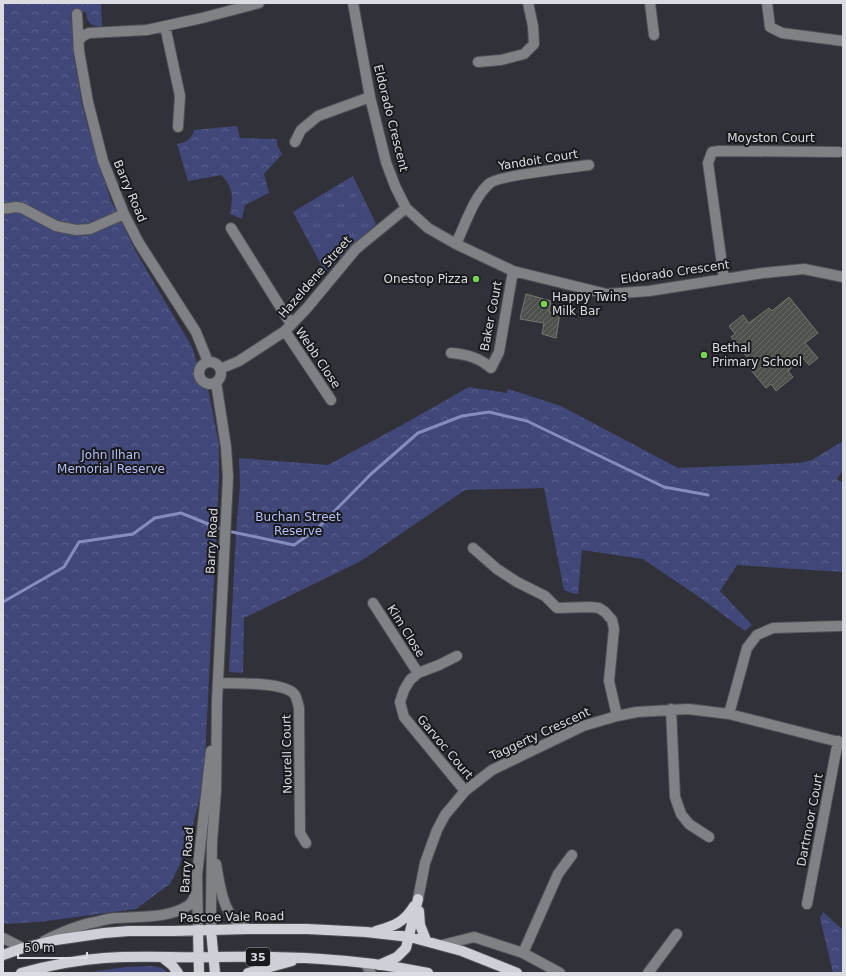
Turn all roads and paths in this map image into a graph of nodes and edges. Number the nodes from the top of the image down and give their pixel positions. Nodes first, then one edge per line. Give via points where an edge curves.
1 (353, 3) edge
2 (528, 3) edge
3 (650, 3) edge
4 (767, 3) edge
5 (255, 4) edge
6 (77, 14) dead end
7 (165, 26) junction
8 (654, 35) dead end
9 (79, 40) junction
10 (843, 41) edge
11 (478, 62) dead end
12 (370, 97) junction
13 (178, 127) dead end
14 (295, 142) dead end
15 (839, 152) dead end
16 (589, 165) dead end
17 (406, 208) junction
18 (3, 209) edge
19 (124, 214) junction
20 (231, 228) dead end
21 (456, 244) junction
22 (514, 271) junction
23 (843, 278) edge
24 (724, 279) junction
25 (288, 328) junction
26 (451, 353) dead end
27 (208, 362) junction
28 (220, 369) junction
29 (216, 382) junction
30 (330, 400) dead end
31 (473, 548) dead end
32 (373, 603) dead end
33 (840, 626) dead end
34 (457, 656) dead end
35 (418, 673) junction
36 (218, 684) junction
37 (217, 701) junction
38 (671, 709) junction
39 (729, 714) junction
40 (617, 716) junction
41 (840, 742) edge
42 (465, 791) junction
43 (709, 837) dead end
44 (212, 842) junction
45 (306, 842) dead end
46 (572, 855) dead end
47 (197, 892) junction
48 (418, 899) junction
49 (807, 904) dead end
50 (248, 929) junction
51 (198, 930) junction
52 (211, 930) junction
53 (372, 933) junction
54 (677, 934) dead end
55 (410, 937) junction
56 (3, 938) edge
57 (426, 940) junction
58 (442, 945) junction
59 (28, 947) junction
60 (523, 953) junction
61 (3, 954) edge
62 (162, 957) junction
63 (198, 957) junction
64 (213, 957) junction
65 (304, 957) junction
66 (365, 963) junction
67 (494, 963) junction
68 (379, 965) junction
69 (415, 970) junction
70 (21, 973) edge
71 (178, 973) edge
72 (199, 973) edge
73 (215, 973) edge
74 (248, 973) edge
75 (371, 973) edge
76 (404, 973) edge
77 (428, 973) edge
78 (511, 973) edge
79 (517, 973) edge
80 (560, 973) edge
81 (648, 973) edge

1 - 12 street, Eldorado Crescent
2 - 11 street via 534,44 524,54
3 - 8 street
4 - 10 street via 770,27 782,33
5 - 7 street
6 - 9 street, Barry Road
7 - 9 street via 147,30 89,34
7 - 13 street via 180,96
9 - 19 street, Barry Road via 88,102 101,154
12 - 14 street via 318,116 301,130
12 - 17 street, Eldorado Crescent via 386,162
15 - 24 street, Moyston Court via 712,152 708,163
16 - 21 street, Yandoit Court via 491,182 478,196
17 - 21 street, Eldorado Crescent via 428,228
17 - 25 street, Hazeldene Street via 356,249
18 - 19 street via 22,208 56,226 76,230 90,229
19 - 27 street, Barry Road via 139,243 196,332
20 - 25 street, Webb Close
21 - 22 street, Eldorado Crescent
22 - 24 street, Eldorado Crescent via 607,294 648,291
22 - 26 street, Baker Court via 499,352 492,368 482,360 461,353
23 - 24 street, Eldorado Crescent via 804,269
25 - 28 street, Hazeldene Street via 239,361
25 - 30 street, Webb Close
27 - 28 street via 214,362
27 - 29 street via 201,365 198,375 205,383
28 - 29 street via 220,376
29 - 36 street, Barry Road via 228,477
31 - 40 street via 497,569 545,596 558,608 599,608 612,620 614,629 609,681
32 - 35 street, Kim Close
33 - 39 street via 773,628 757,635 747,648
34 - 35 street, Garvoc Court
35 - 42 street, Garvoc Court via 410,680 400,702 404,717
36 - 37 street, Barry Road
36 - 45 street, Nourell Court via 271,685 289,690 295,696 299,708 300,834
37 - 44 street, Barry Road via 216,790
37 - 47 street, Barry Road
38 - 39 street, Taggerty Crescent
38 - 40 street, Taggerty Crescent
38 - 43 street via 675,797 689,824
39 - 41 street, Taggerty Crescent
40 - 42 street, Taggerty Crescent via 583,726 510,761 492,770
41 - 49 street, Dartmoor Court
42 - 48 street, Taggerty Crescent via 445,815 437,830 425,863
44 - 50 street via 220,884 229,912
44 - 52 street, Barry Road
46 - 60 street via 558,874
47 - 51 street, Barry Road
47 - 59 street via 192,902 172,912 93,922
48 - 53 main road via 410,914 402,921
48 - 55 main road
48 - 57 main road via 420,925
50 - 52 main road, Pascoe Vale Road
50 - 53 main road, Pascoe Vale Road
51 - 52 main road, Pascoe Vale Road
51 - 59 main road, Pascoe Vale Road via 110,933
51 - 63 main road, Barry Road
52 - 64 main road, Barry Road
53 - 55 main road, Pascoe Vale Road
54 - 81 street
55 - 57 main road, Pascoe Vale Road
55 - 68 main road via 402,953
56 - 59 street
57 - 58 main road, Pascoe Vale Road
58 - 60 street via 474,937
58 - 67 main road, Pascoe Vale Road
59 - 61 main road, Pascoe Vale Road
60 - 80 street
62 - 63 main road, 35
62 - 70 main road, 35 via 102,958
62 - 71 main road
63 - 64 main road, 35
63 - 72 main road, Barry Road
64 - 65 main road, 35
64 - 73 main road, Barry Road
65 - 66 main road, 35
65 - 74 main road
66 - 68 main road, 35
66 - 75 street
67 - 78 main road
67 - 79 main road, Pascoe Vale Road
68 - 69 main road, 35
69 - 76 street
69 - 77 main road, 35

